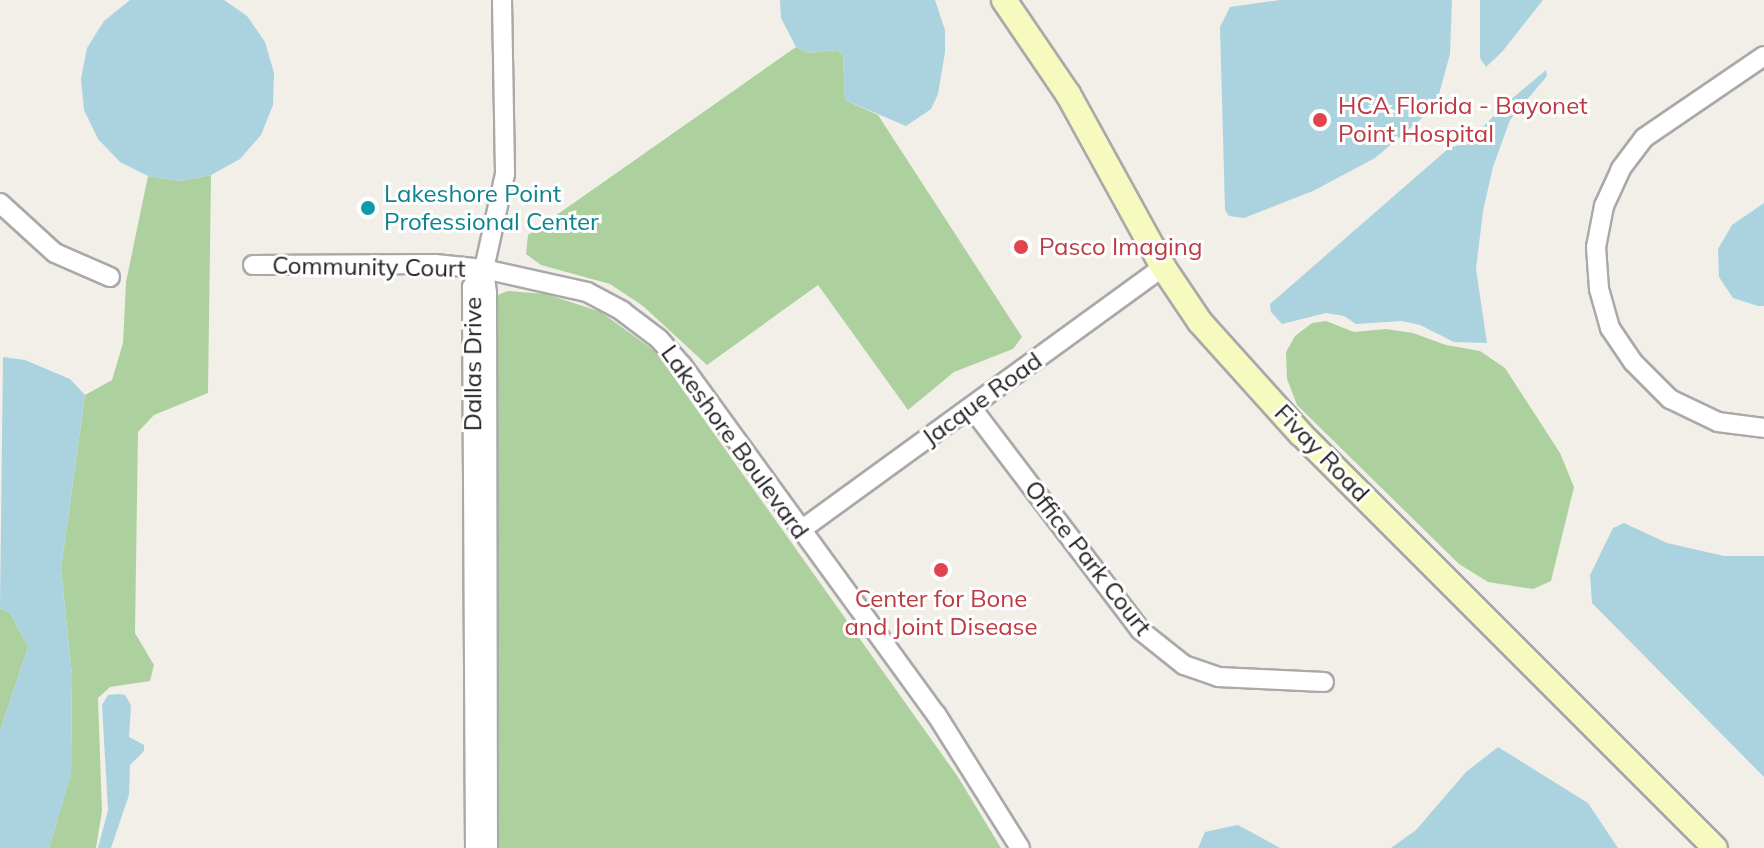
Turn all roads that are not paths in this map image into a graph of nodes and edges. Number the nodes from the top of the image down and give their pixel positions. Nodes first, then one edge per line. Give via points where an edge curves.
1 (502, 0) edge
2 (1004, 0) edge
3 (1764, 56) edge
4 (0, 203) edge
5 (253, 265) dead end
6 (1163, 267) junction
7 (484, 269) junction
8 (110, 277) dead end
9 (971, 407) junction
10 (1764, 428) edge
11 (801, 530) junction
12 (1324, 682) dead end
13 (475, 848) edge
14 (488, 848) edge
15 (1020, 848) edge
16 (1715, 848) edge

1 - 7 street via 505,174
2 - 6 street, Fivay Road via 1068,94
3 - 10 street via 1644,138 1621,169 1604,206 1596,247 1599,289 1610,328 1633,362 1670,399 1718,422
4 - 8 street via 55,253
5 - 7 street, Community Court via 435,264
6 - 9 street, Jacque Road
6 - 16 street, Fivay Road via 1200,322 1301,434
7 - 11 street, Lakeshore Boulevard via 587,292 659,339
7 - 13 street, Dallas Drive via 472,287
7 - 14 street, Dallas Drive
9 - 11 street, Jacque Road
9 - 12 street, Office Park Court via 1140,630 1184,665 1218,677
11 - 15 street, Lakeshore Boulevard via 936,714

